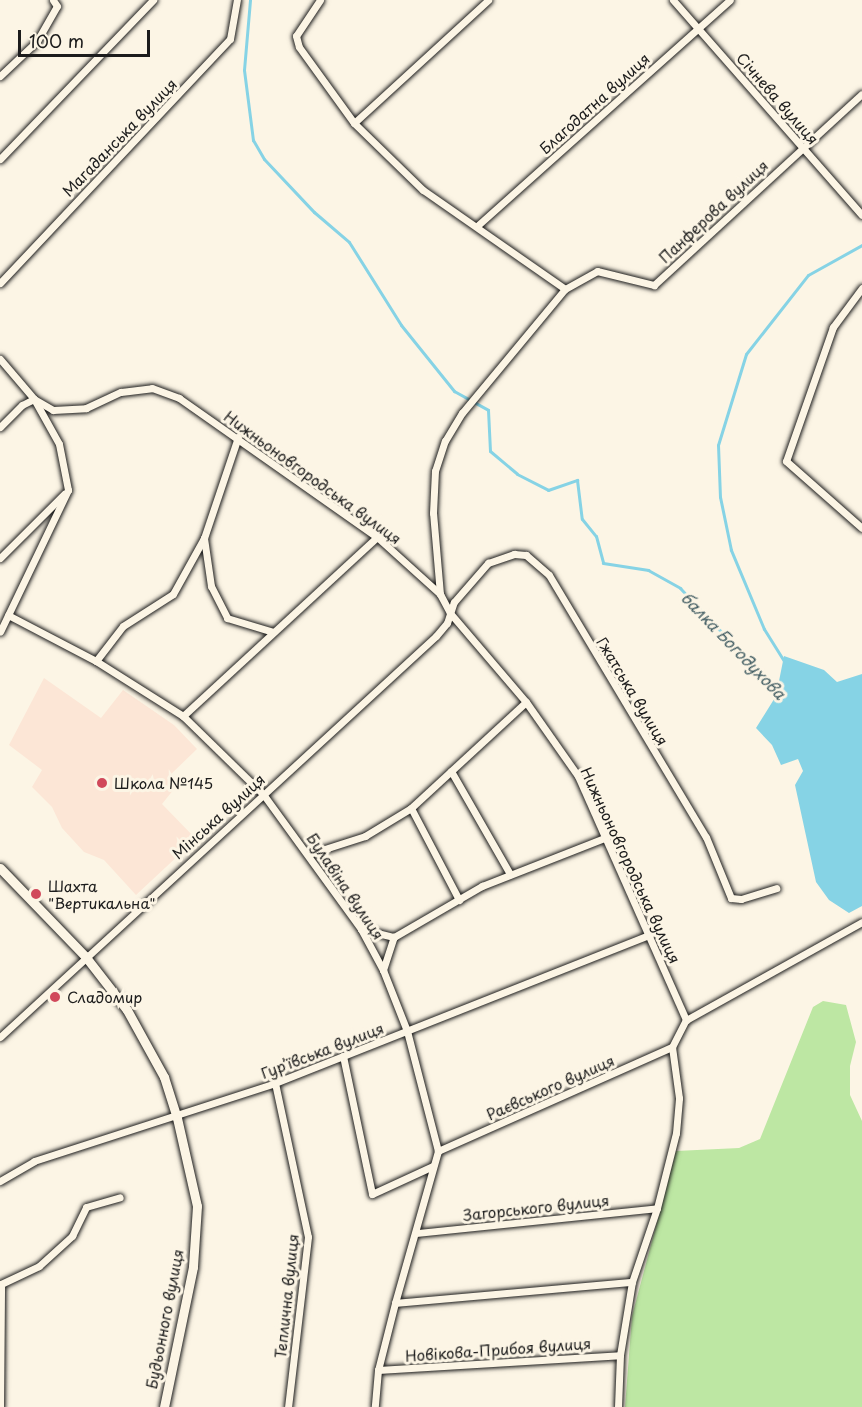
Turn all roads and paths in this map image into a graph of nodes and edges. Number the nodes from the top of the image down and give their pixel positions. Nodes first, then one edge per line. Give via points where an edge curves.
1 (153, 0) edge
2 (237, 0) edge
3 (320, 0) edge
4 (488, 0) edge
5 (673, 0) edge
6 (730, 0) edge
7 (55, 3) edge
8 (699, 27) junction
9 (0, 76) edge
10 (862, 94) edge
11 (354, 123) junction
12 (803, 147) junction
13 (0, 159) edge
14 (862, 215) edge
15 (477, 226) junction
16 (0, 283) edge
17 (862, 288) edge
18 (565, 289) junction
19 (0, 359) edge
20 (34, 399) junction
21 (0, 427) edge
22 (238, 437) junction
23 (68, 490) junction
24 (862, 528) edge
25 (377, 537) junction
26 (204, 538) junction
27 (0, 558) edge
28 (440, 594) junction
29 (450, 613) junction
30 (8, 615) junction
31 (0, 632) edge
32 (273, 632) junction
33 (96, 661) junction
34 (526, 702) junction
35 (183, 716) junction
36 (452, 771) junction
37 (263, 794) junction
38 (411, 808) junction
39 (607, 837) junction
40 (309, 854) junction
41 (0, 868) edge
42 (510, 874) junction
43 (776, 888) dead end
44 (459, 900) junction
45 (862, 922) edge
46 (362, 929) junction
47 (651, 934) junction
48 (394, 937) junction
49 (85, 956) junction
50 (383, 970) junction
51 (686, 1020) junction
52 (407, 1031) junction
53 (0, 1037) edge
54 (672, 1047) junction
55 (343, 1056) junction
56 (275, 1083) junction
57 (177, 1118) junction
58 (438, 1151) junction
59 (433, 1166) junction
60 (0, 1181) edge
61 (120, 1197) dead end
62 (657, 1208) junction
63 (417, 1233) junction
64 (632, 1282) junction
65 (395, 1303) junction
66 (620, 1355) junction
67 (378, 1370) junction
68 (0, 1407) edge
69 (164, 1407) edge
70 (288, 1407) edge
71 (375, 1407) edge
72 (618, 1407) edge

1 - 13 street
2 - 16 street, Магаданська вулиця via 230,39
3 - 11 street via 296,36 299,47
4 - 11 street
5 - 8 street, Січнева вулиця
6 - 8 street, Благодатна вулиця
7 - 9 street via 38,41
8 - 12 street, Січнева вулиця
8 - 15 street, Благодатна вулиця
10 - 12 street, Панферова вулиця
11 - 15 street via 423,190
12 - 14 street, Січнева вулиця
12 - 18 street, Панферова вулиця via 654,285 597,271
15 - 18 street
17 - 24 street via 833,327 786,461
18 - 28 street via 462,413 445,441 435,471 433,513
19 - 20 street
20 - 21 street
20 - 22 street, Нижньоновгородська вулиця via 53,410 86,408 121,392 152,388 180,398
20 - 23 street via 59,444
22 - 25 street, Нижньоновгородська вулиця
22 - 26 street
23 - 27 street
23 - 30 street
25 - 28 street, Нижньоновгородська вулиця
25 - 32 street
26 - 32 street via 211,586 227,618
26 - 33 street via 173,594 123,626
28 - 29 street, Нижньоновгородська вулиця
29 - 34 street, Нижньоновгородська вулиця
29 - 37 street, Мінська вулиця via 436,636
29 - 43 street, Гжатська вулиця via 454,602 488,563 514,554 535,560 549,575 706,837 731,898 741,900
30 - 31 street
30 - 33 street, Булавіна вулиця
32 - 35 street
33 - 35 street, Булавіна вулиця
34 - 36 street
34 - 39 street, Нижньоновгородська вулиця via 578,777
35 - 37 street, Булавіна вулиця
36 - 38 street
36 - 42 street
37 - 40 street, Булавіна вулиця
37 - 49 street, Мінська вулиця
38 - 40 street via 365,836
38 - 44 street
39 - 42 street
39 - 47 street, Нижньоновгородська вулиця
40 - 46 street, Булавіна вулиця
41 - 49 main road, Будьонного вулиця
42 - 44 street
44 - 48 street
45 - 51 street
46 - 48 street
46 - 50 street, Булавіна вулиця
47 - 51 street, Нижньоновгородська вулиця
47 - 52 street, Гур’ївська вулиця
48 - 50 street
49 - 53 street, Мінська вулиця
49 - 57 main road, Будьонного вулиця via 148,1044
50 - 52 street, Булавіна вулиця
51 - 54 street
52 - 55 street, Гур’ївська вулиця
52 - 58 street, Булавіна вулиця
54 - 58 street, Раєвського вулиця
54 - 62 street via 679,1098 676,1133
55 - 56 street, Гур’ївська вулиця
55 - 59 street via 372,1194
56 - 57 street, Гур’ївська вулиця
56 - 70 street, Теплична вулиця via 308,1237
57 - 60 street, Гур’ївська вулиця via 34,1161
57 - 69 main road, Будьонного вулиця via 197,1206 193,1267
58 - 59 street
59 - 63 street
61 - 68 street via 86,1207 72,1236 39,1266 1,1284
62 - 63 street, Загорського вулиця
62 - 64 street
63 - 65 street
64 - 65 street
64 - 66 street
65 - 67 street
66 - 67 street, Новікова-Прибоя вулиця
66 - 72 street
67 - 71 street

